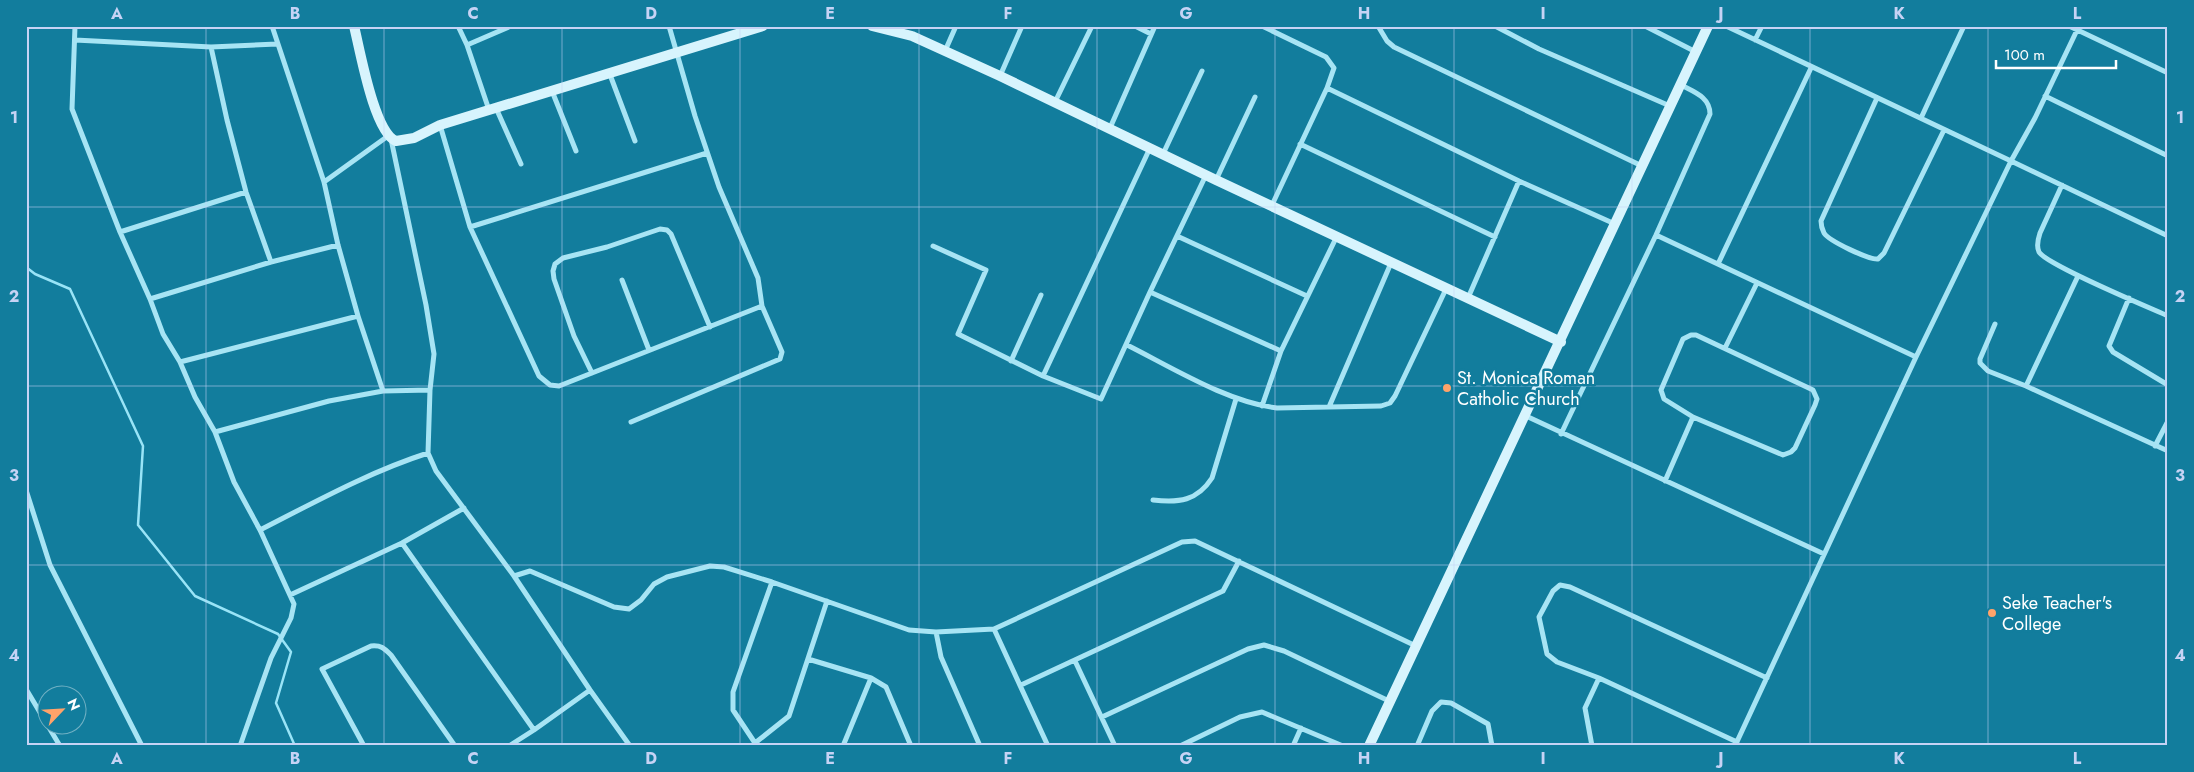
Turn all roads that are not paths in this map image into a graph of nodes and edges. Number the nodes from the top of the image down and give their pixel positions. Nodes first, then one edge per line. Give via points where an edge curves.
1 (75, 26) edge
2 (272, 26) edge
3 (354, 26) edge
4 (458, 26) edge
5 (511, 26) edge
6 (669, 26) edge
7 (763, 26) edge
8 (872, 26) edge
9 (956, 26) edge
10 (1022, 26) edge
11 (1092, 26) edge
12 (1135, 26) edge
13 (1155, 26) edge
14 (1262, 26) edge
15 (1378, 26) edge
16 (1496, 26) edge
17 (1645, 26) edge
18 (1708, 26) edge
19 (1726, 26) edge
20 (1762, 26) edge
21 (1964, 26) edge
22 (2069, 26) edge
23 (2079, 28) edge
24 (1151, 34) junction
25 (75, 40) junction
26 (1755, 40) junction
27 (278, 44) junction
28 (467, 45) junction
29 (211, 46) junction
30 (677, 51) junction
31 (945, 51) junction
32 (1697, 52) junction
33 (1811, 68) junction
34 (1202, 71) dead end
35 (609, 72) junction
36 (2168, 73) edge
37 (1000, 76) junction
38 (1680, 85) junction
39 (1327, 88) junction
40 (552, 91) junction
41 (2045, 96) junction
42 (1255, 97) dead end
43 (1877, 98) junction
44 (1055, 102) junction
45 (1671, 107) junction
46 (492, 109) junction
47 (1921, 118) junction
48 (440, 124) junction
49 (1110, 128) junction
50 (1944, 130) junction
51 (390, 138) junction
52 (635, 141) dead end
53 (1300, 144) junction
54 (1150, 148) junction
55 (576, 151) dead end
56 (707, 153) junction
57 (1163, 154) junction
58 (2168, 156) edge
59 (2011, 161) junction
60 (521, 164) dead end
61 (1643, 166) junction
62 (1206, 175) junction
63 (1216, 180) junction
64 (1519, 181) junction
65 (324, 182) junction
66 (2062, 186) junction
67 (246, 192) junction
68 (1272, 205) junction
69 (1616, 224) junction
70 (470, 227) junction
71 (120, 232) junction
72 (1337, 235) junction
73 (1656, 235) junction
74 (1177, 236) junction
75 (2168, 236) edge
76 (1495, 237) junction
77 (338, 245) junction
78 (933, 246) dead end
79 (270, 262) junction
80 (1391, 262) junction
81 (1718, 264) junction
82 (2078, 276) junction
83 (622, 280) dead end
84 (1757, 283) junction
85 (1446, 288) junction
86 (1150, 292) junction
87 (1041, 295) dead end
88 (1307, 296) junction
89 (1468, 298) junction
90 (2129, 298) junction
91 (150, 299) junction
92 (762, 306) junction
93 (358, 316) junction
94 (2168, 316) edge
95 (1995, 324) dead end
96 (710, 328) junction
97 (1561, 342) junction
98 (1127, 346) junction
99 (1724, 348) junction
100 (649, 350) junction
101 (1280, 351) junction
102 (1916, 358) junction
103 (1011, 361) junction
104 (180, 362) junction
105 (592, 373) junction
106 (1043, 376) junction
107 (2168, 384) edge
108 (2026, 386) junction
109 (430, 390) junction
110 (383, 391) junction
111 (1236, 399) junction
112 (1262, 406) junction
113 (1329, 407) junction
114 (1526, 416) junction
115 (1693, 417) junction
116 (2168, 421) edge
117 (631, 422) dead end
118 (216, 432) junction
119 (1561, 434) junction
120 (2155, 446) junction
121 (2168, 451) edge
122 (428, 454) junction
123 (1665, 481) junction
124 (26, 490) edge
125 (1153, 500) dead end
126 (464, 508) junction
127 (260, 530) junction
128 (402, 543) junction
129 (1824, 554) junction
130 (1238, 561) junction
131 (514, 576) junction
132 (772, 582) junction
133 (290, 595) junction
134 (827, 601) junction
135 (994, 629) junction
136 (936, 632) junction
137 (1416, 646) junction
138 (808, 659) junction
139 (1075, 661) junction
140 (871, 678) junction
141 (1599, 678) junction
142 (1767, 678) junction
143 (1021, 685) junction
144 (26, 689) edge
145 (590, 690) junction
146 (1389, 702) junction
147 (1102, 717) junction
148 (1301, 728) junction
149 (534, 730) junction
150 (1736, 744) edge
151 (756, 745) edge
152 (60, 746) edge
153 (142, 746) edge
154 (240, 746) edge
155 (364, 746) edge
156 (455, 746) edge
157 (509, 746) edge
158 (630, 746) edge
159 (843, 746) edge
160 (911, 746) edge
161 (980, 746) edge
162 (1048, 746) edge
163 (1115, 746) edge
164 (1180, 746) edge
165 (1293, 746) edge
166 (1343, 746) edge
167 (1370, 746) edge
168 (1417, 746) edge
169 (1492, 746) edge
170 (1592, 746) edge

1 - 25 street
2 - 27 street
3 - 51 street via 372,99
4 - 28 street
5 - 28 street
6 - 30 street
7 - 30 street
8 - 31 street via 912,36
9 - 31 street
10 - 37 street
11 - 44 street
12 - 24 street
13 - 24 street
14 - 39 street via 1326,57 1334,68
15 - 61 street via 1394,47
16 - 45 street via 1539,49
17 - 32 street
18 - 32 street
19 - 26 street
20 - 26 street
21 - 47 street
22 - 23 street
23 - 36 street
23 - 41 street
24 - 49 street
25 - 29 street
25 - 71 street via 72,109
26 - 33 street
27 - 29 street
27 - 65 street
28 - 46 street
29 - 67 street
30 - 35 street
30 - 56 street
31 - 37 street
32 - 38 street
33 - 43 street
33 - 81 street
34 - 57 street
35 - 40 street
35 - 52 street
37 - 44 street
38 - 45 street
38 - 73 street via 1705,99 1710,114
39 - 53 street
39 - 64 street
40 - 46 street
40 - 55 street
41 - 58 street
41 - 59 street
42 - 63 street
43 - 47 street
43 - 50 street via 1821,226 1827,236 1868,259 1878,259 1884,253
44 - 49 street
45 - 61 street
46 - 48 street
46 - 60 street
47 - 50 street
48 - 51 street via 414,138 396,141
48 - 70 street
49 - 54 street
50 - 59 street
51 - 65 street
51 - 109 street via 434,354
53 - 68 street
53 - 76 street
54 - 57 street
54 - 106 street
56 - 70 street
56 - 92 street via 758,278
57 - 62 street
59 - 66 street
59 - 102 street
61 - 69 street
62 - 63 street
62 - 74 street
63 - 68 street
64 - 69 street
64 - 76 street
65 - 77 street
66 - 75 street
66 - 82 street via 2037,246 2043,257
67 - 71 street
67 - 79 street
68 - 72 street
69 - 97 street
70 - 105 street via 538,376 550,385 559,386
71 - 91 street
72 - 80 street
72 - 88 street
73 - 81 street
73 - 119 street
74 - 86 street
74 - 88 street
76 - 89 street
77 - 79 street
77 - 93 street
78 - 103 street via 986,270 958,334
79 - 91 street
80 - 85 street
80 - 113 street
81 - 84 street
82 - 90 street
82 - 108 street
83 - 100 street
84 - 99 street
84 - 102 street
85 - 89 street
85 - 113 street via 1390,403
86 - 98 street
86 - 101 street
87 - 103 street
88 - 101 street
89 - 97 street
90 - 94 street
90 - 107 street via 2109,346 2113,352
91 - 104 street via 163,334
92 - 96 street
92 - 117 street via 782,352 780,359
93 - 104 street
93 - 110 street
95 - 108 street via 1980,363 1988,371
96 - 100 street
96 - 105 street via 667,230 660,229 607,248 563,258 555,264 554,279 574,336
97 - 114 street
98 - 106 street via 1102,399
98 - 111 street
99 - 115 street via 1696,335 1683,339 1661,390 1666,402
99 - 115 street via 1811,389 1816,394 1815,405 1795,448 1783,454
100 - 105 street
101 - 112 street
102 - 129 street
103 - 106 street
104 - 118 street via 195,397
108 - 120 street
109 - 110 street
109 - 122 street
110 - 118 street via 329,401
111 - 112 street
111 - 125 street via 1206,488 1185,500
112 - 113 street
114 - 119 street
114 - 137 street
115 - 123 street
116 - 120 street
118 - 127 street via 234,482
119 - 123 street
120 - 121 street
122 - 126 street via 436,471
122 - 127 street via 342,487
123 - 129 street
124 - 153 street via 50,565
126 - 128 street
126 - 131 street
127 - 133 street
128 - 133 street
128 - 149 street
129 - 142 street
130 - 135 street via 1195,541 1182,542
130 - 137 street
130 - 139 street via 1223,591
131 - 132 street via 530,571 614,607 629,609 654,584 667,576 693,569 724,567
131 - 145 street
132 - 134 street
132 - 151 street via 733,692 733,710
133 - 154 street via 294,604 291,618 271,658
134 - 136 street via 909,630
134 - 138 street
135 - 136 street
135 - 143 street
136 - 161 street via 941,657
137 - 146 street
138 - 140 street
138 - 151 street via 789,716
139 - 143 street
139 - 147 street
140 - 159 street
140 - 160 street via 886,687
141 - 142 street via 1557,662 1547,654 1539,617 1553,591 1560,585 1570,586
141 - 150 street
141 - 170 street via 1585,708
142 - 150 street
143 - 162 street
144 - 152 street
145 - 149 street
145 - 158 street
146 - 147 street via 1284,651 1264,645 1248,649
146 - 167 street
147 - 163 street
148 - 164 street via 1262,712 1240,717
148 - 165 street
148 - 166 street
149 - 157 street
155 - 156 street via 322,669 377,645 391,655
168 - 169 street via 1432,711 1441,702 1488,724

